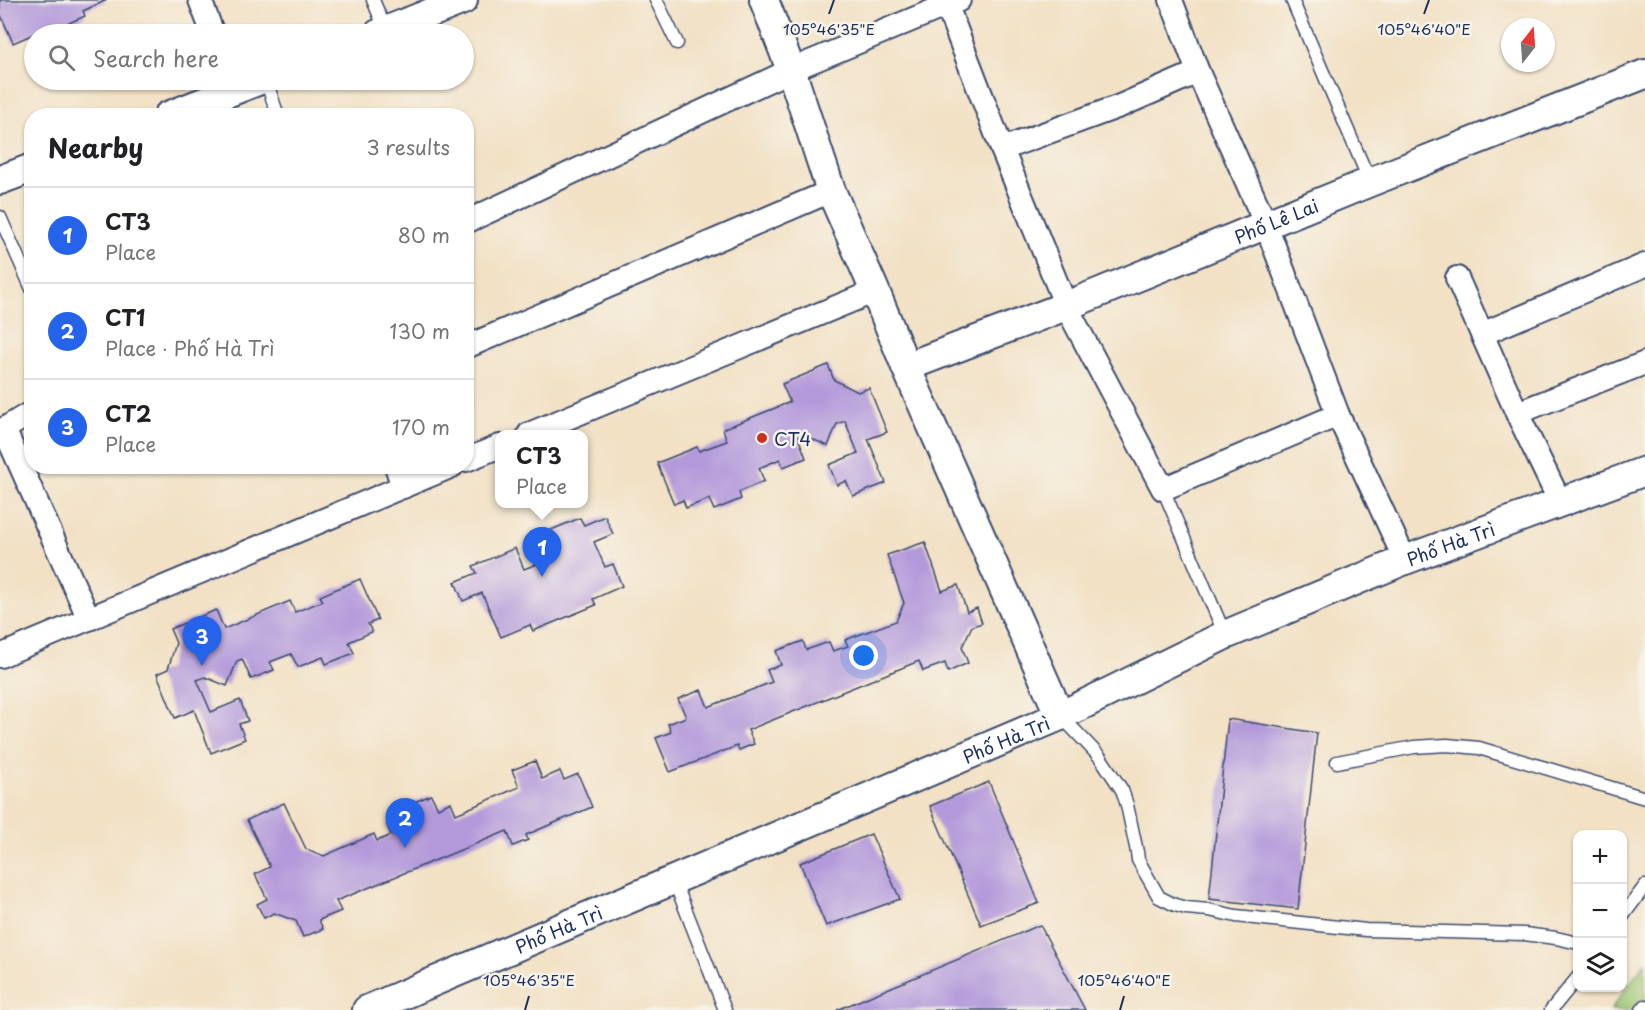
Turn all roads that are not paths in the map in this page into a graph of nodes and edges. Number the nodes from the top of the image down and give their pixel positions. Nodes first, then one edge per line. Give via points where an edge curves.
1 (200, 0) edge
2 (373, 0) edge
3 (463, 0) edge
4 (656, 0) edge
5 (764, 0) edge
6 (1171, 0) edge
7 (1292, 0) edge
8 (953, 3) edge
9 (209, 24) edge
10 (380, 24) edge
11 (404, 24) edge
12 (677, 43) dead end
13 (791, 70) junction
14 (1198, 72) junction
15 (1645, 74) edge
16 (226, 90) edge
17 (269, 90) edge
18 (186, 108) edge
19 (275, 108) edge
20 (1002, 149) junction
21 (24, 171) edge
22 (0, 180) edge
23 (1370, 182) junction
24 (831, 192) junction
25 (0, 217) edge
26 (474, 218) edge
27 (1266, 225) junction
28 (1645, 265) edge
29 (24, 271) edge
30 (1457, 278) dead end
31 (875, 291) junction
32 (1066, 306) junction
33 (1482, 333) junction
34 (474, 344) edge
35 (1645, 363) edge
36 (906, 367) junction
37 (1517, 413) junction
38 (1338, 415) junction
39 (24, 416) edge
40 (2, 428) edge
41 (541, 430) edge
42 (495, 448) edge
43 (474, 457) edge
44 (1645, 471) edge
45 (399, 477) edge
46 (1163, 489) junction
47 (1560, 502) junction
48 (1405, 560) junction
49 (89, 619) junction
50 (1225, 635) junction
51 (0, 656) edge
52 (1060, 716) junction
53 (1337, 762) dead end
54 (1645, 798) edge
55 (674, 880) junction
56 (1645, 886) edge
57 (1627, 911) edge
58 (1573, 942) edge
59 (1573, 983) edge
60 (1645, 1006) edge
61 (367, 1010) edge
62 (725, 1010) edge
63 (1551, 1010) edge
64 (1642, 1010) edge

1 - 9 street
2 - 10 lane
3 - 11 street
4 - 12 lane
5 - 13 street
6 - 14 street
7 - 23 lane
8 - 13 street
8 - 20 street
13 - 24 street
13 - 26 street
14 - 20 street via 1120,106
14 - 27 street
15 - 23 street, Phố Lê Lai
16 - 18 street
17 - 19 lane
20 - 32 street
21 - 22 street
23 - 27 street, Phố Lê Lai
24 - 31 street
24 - 34 street
25 - 29 lane
27 - 32 street, Phố Lê Lai
27 - 38 street
28 - 33 street
30 - 33 street
31 - 36 street
31 - 41 street
32 - 36 street, Phố Lê Lai
32 - 46 street
33 - 37 street
35 - 37 street
36 - 52 street
37 - 47 street
38 - 46 street
38 - 48 street
39 - 40 street
40 - 49 street
42 - 43 street
44 - 47 street, Phố Hà Trì
45 - 49 street
46 - 50 lane
47 - 48 street, Phố Hà Trì
48 - 50 street, Phố Hà Trì
49 - 51 street
50 - 52 street, Phố Hà Trì
52 - 55 street, Phố Hà Trì
52 - 58 lane via 1100,757 1122,790 1138,860 1159,897 1175,905 1366,930 1524,934
53 - 54 lane via 1414,747 1479,748
55 - 61 street, Phố Hà Trì
55 - 62 lane
56 - 57 lane
59 - 63 lane
60 - 64 lane

